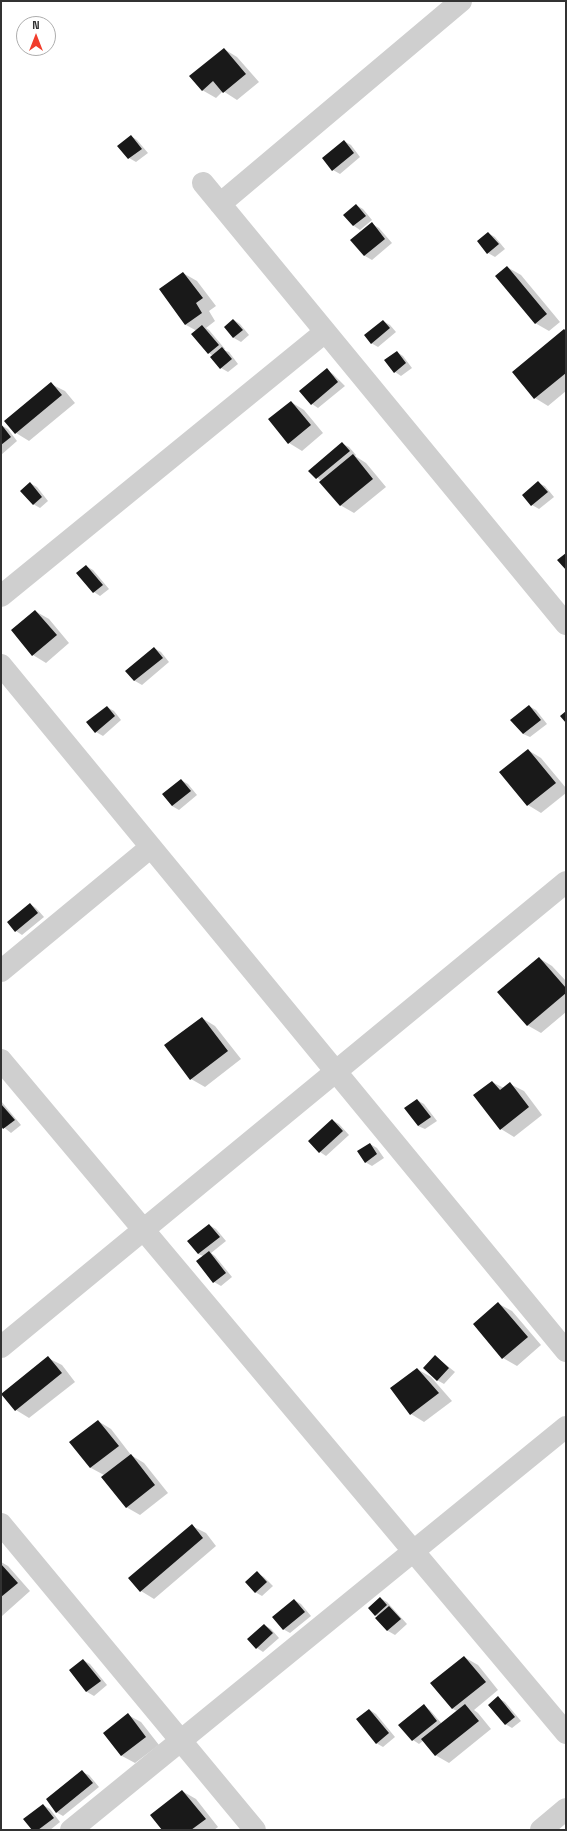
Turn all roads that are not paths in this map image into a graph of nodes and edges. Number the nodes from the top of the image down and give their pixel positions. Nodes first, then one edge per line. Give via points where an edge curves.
1 (461, 1) edge
2 (203, 183) dead end
3 (220, 204) junction
4 (325, 332) junction
5 (1, 596) edge
6 (566, 624) edge
7 (1, 665) edge
8 (152, 847) junction
9 (566, 882) edge
10 (1, 971) edge
11 (1, 1060) edge
12 (336, 1071) junction
13 (144, 1230) junction
14 (1, 1347) edge
15 (566, 1351) edge
16 (566, 1427) edge
17 (1, 1524) edge
18 (413, 1551) junction
19 (566, 1733) edge
20 (181, 1741) junction
21 (566, 1809) edge
22 (71, 1830) edge
23 (255, 1830) edge
24 (540, 1830) edge

1 - 3 street
2 - 3 street
3 - 4 street
4 - 5 street
4 - 6 street
7 - 8 street
8 - 10 street
8 - 12 street
9 - 12 street
11 - 13 street
12 - 13 street
12 - 15 street
13 - 14 street
13 - 18 street
16 - 18 street
17 - 20 street
18 - 19 street
18 - 20 street
20 - 22 street
20 - 23 street
21 - 24 street

